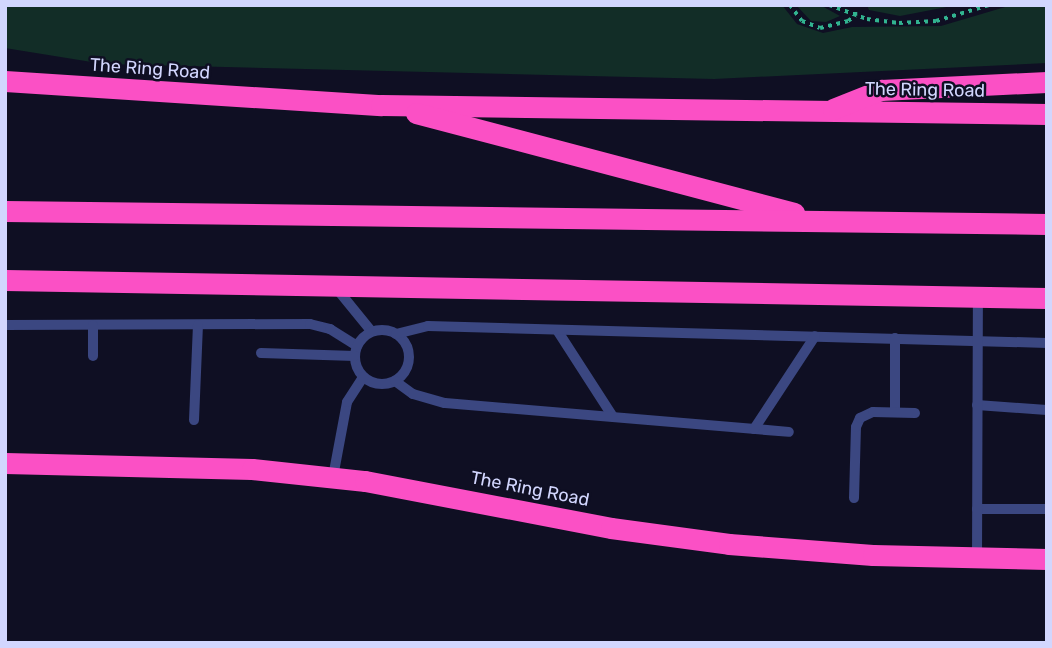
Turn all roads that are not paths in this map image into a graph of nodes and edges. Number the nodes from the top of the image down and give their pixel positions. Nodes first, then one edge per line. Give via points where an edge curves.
1 (5, 81) edge
2 (1047, 82) edge
3 (381, 105) junction
4 (825, 111) junction
5 (1047, 114) edge
6 (5, 211) edge
7 (820, 220) junction
8 (1047, 224) edge
9 (5, 280) edge
10 (335, 287) junction
11 (978, 297) junction
12 (1047, 298) edge
13 (93, 325) junction
14 (198, 325) junction
15 (5, 326) edge
16 (557, 330) junction
17 (372, 332) junction
18 (396, 334) junction
19 (815, 336) junction
20 (895, 338) junction
21 (977, 341) junction
22 (1047, 343) edge
23 (356, 351) junction
24 (261, 354) dead end
25 (93, 356) dead end
26 (363, 377) junction
27 (395, 382) junction
28 (977, 405) junction
29 (1047, 410) edge
30 (895, 412) junction
31 (915, 413) dead end
32 (613, 417) junction
33 (194, 420) dead end
34 (754, 429) junction
35 (789, 432) dead end
36 (5, 463) edge
37 (333, 478) junction
38 (854, 499) dead end
39 (977, 509) junction
40 (1047, 509) edge
41 (977, 558) junction
42 (1047, 559) edge

1 - 3 highway, The Ring Road
2 - 4 highway via 881,90
3 - 4 highway, The Ring Road
3 - 7 highway
4 - 5 highway, The Ring Road
6 - 7 highway
7 - 8 highway
9 - 10 highway
10 - 11 highway
10 - 17 lane
11 - 12 highway
11 - 21 lane
13 - 14 lane
13 - 15 lane
13 - 25 lane
14 - 23 lane via 317,325
14 - 33 lane
16 - 18 lane via 428,326
16 - 19 lane
16 - 32 lane
17 - 18 lane
17 - 23 lane
18 - 27 lane via 407,346 409,362
19 - 20 lane
19 - 34 lane
20 - 21 lane
20 - 30 lane
21 - 22 lane
21 - 28 lane
23 - 24 lane
23 - 26 lane
26 - 27 lane via 379,384
26 - 37 lane via 347,402
27 - 32 lane via 434,401
28 - 29 lane
28 - 39 lane
30 - 31 lane
30 - 38 lane via 868,413 857,422
32 - 34 lane
34 - 35 lane
36 - 37 highway, The Ring Road via 216,466
37 - 41 highway, The Ring Road via 729,544
39 - 40 lane
39 - 41 lane
41 - 42 highway, The Ring Road

